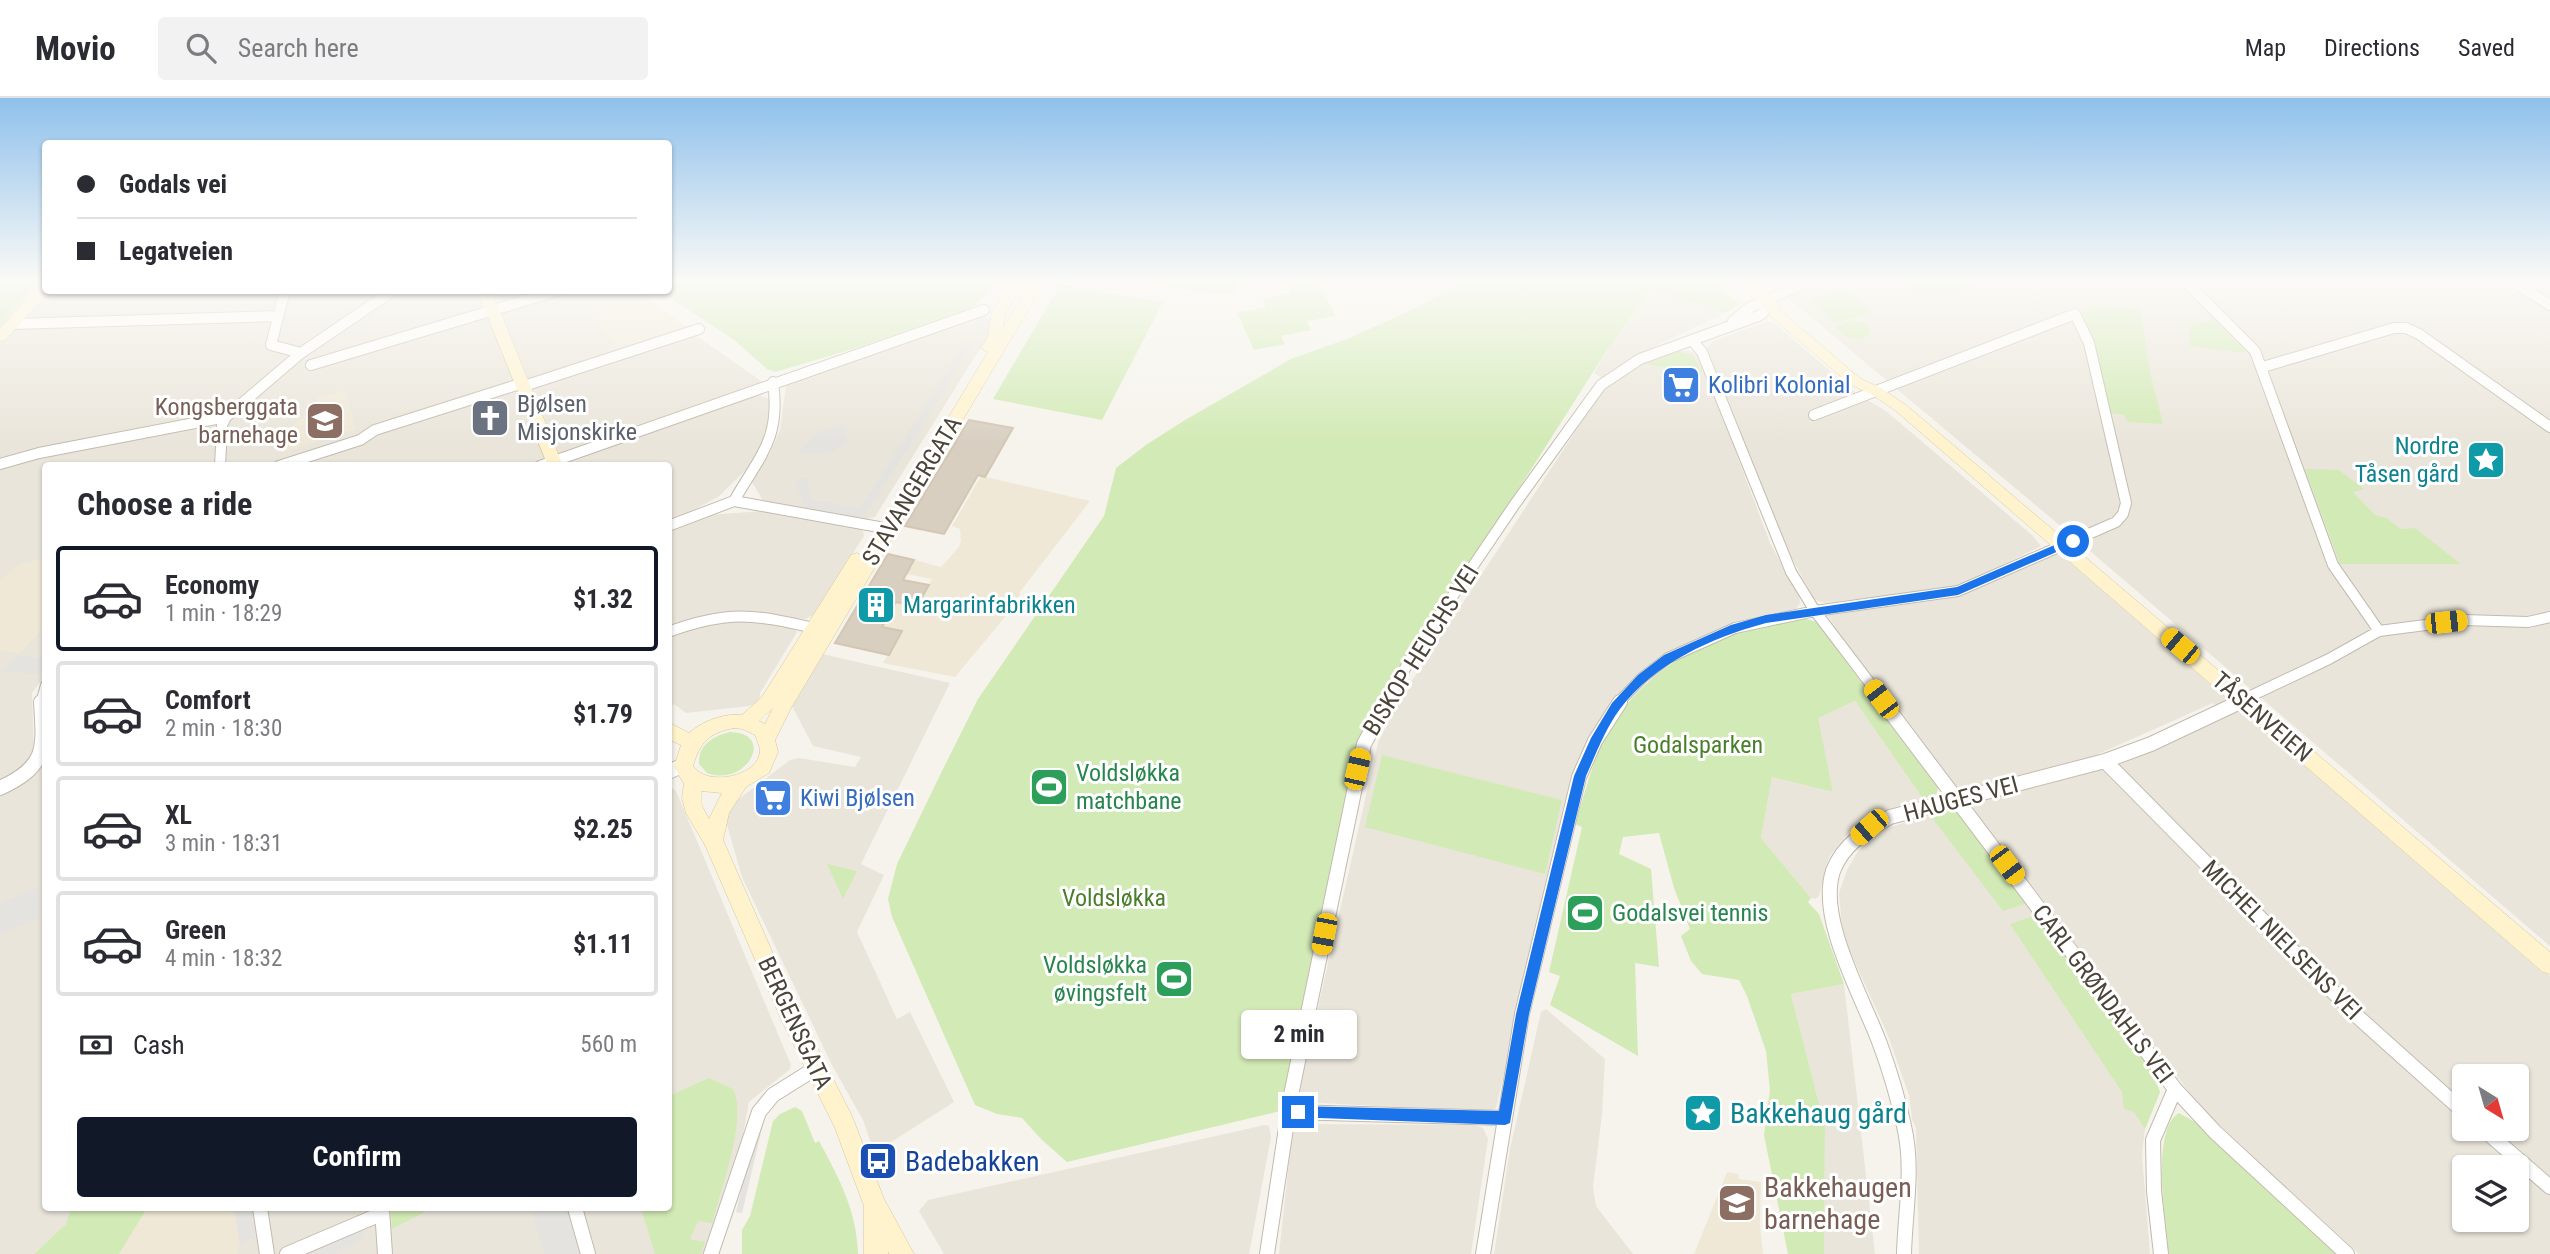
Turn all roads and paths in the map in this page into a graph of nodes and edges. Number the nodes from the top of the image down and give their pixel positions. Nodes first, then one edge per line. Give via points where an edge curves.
1 (273, 336) edge
2 (326, 336) edge
3 (408, 336) edge
4 (503, 336) edge
5 (677, 336) edge
6 (908, 336) edge
7 (995, 336) edge
8 (1007, 336) edge
9 (1702, 336) edge
10 (1802, 336) edge
11 (2018, 336) edge
12 (2086, 336) edge
13 (2240, 336) edge
14 (2367, 336) edge
15 (2423, 336) edge
16 (1692, 340) junction
17 (301, 353) junction
18 (311, 365) dead end
19 (2263, 366) junction
20 (773, 382) junction
21 (524, 384) junction
22 (1876, 391) junction
23 (1815, 415) dead end
24 (226, 417) junction
25 (2550, 427) edge
26 (220, 462) edge
27 (291, 462) edge
28 (549, 462) edge
29 (555, 462) edge
30 (0, 464) edge
31 (734, 501) junction
32 (672, 524) edge
33 (878, 527) junction
34 (2062, 545) junction
35 (1815, 611) junction
36 (2550, 617) edge
37 (814, 628) junction
38 (672, 630) edge
39 (2379, 631) junction
40 (42, 694) edge
41 (2242, 699) junction
42 (42, 713) edge
43 (746, 722) junction
44 (672, 731) edge
45 (767, 738) junction
46 (692, 743) junction
47 (42, 754) edge
48 (2105, 761) junction
49 (682, 773) edge
50 (738, 784) junction
51 (0, 788) edge
52 (1958, 800) junction
53 (713, 840) junction
54 (2550, 965) edge
55 (816, 1068) junction
56 (2175, 1089) junction
57 (2452, 1101) edge
58 (1289, 1112) junction
59 (1505, 1118) junction
60 (2497, 1141) edge
61 (2550, 1186) edge
62 (874, 1206) junction
63 (260, 1211) edge
64 (382, 1211) edge
65 (576, 1211) edge
66 (267, 1254) edge
67 (287, 1254) edge
68 (385, 1254) edge
69 (588, 1254) edge
70 (711, 1254) edge
71 (876, 1254) edge
72 (902, 1254) edge
73 (1267, 1254) edge
74 (1483, 1254) edge
75 (1904, 1254) edge
76 (2161, 1254) edge
77 (2347, 1254) edge

1 - 17 street via 271,345
2 - 17 street
3 - 18 street
4 - 21 main road
5 - 21 street
6 - 20 street
7 - 33 main road, STAVANGERGATA
8 - 45 main road, STAVANGERGATA
9 - 16 street, BISKOP HEUCHS VEI
10 - 22 main road, TÅSENVEIEN via 1856,382
11 - 22 street
12 - 34 street via 2126,503 2116,522
13 - 19 street
14 - 19 street
15 - 25 street
16 - 35 street, CARL GRØNDAHLS VEI via 1702,352 1791,572
16 - 58 street, BISKOP HEUCHS VEI via 1640,359 1601,385 1412,656 1364,744
17 - 24 street
19 - 39 street via 2333,565
20 - 29 street
20 - 31 street via 778,408 771,439
21 - 27 street via 375,430 360,440
21 - 28 main road
22 - 23 street
22 - 34 main road, TÅSENVEIEN
24 - 26 street
24 - 30 street
31 - 32 street
31 - 33 street
33 - 37 main road, STAVANGERGATA
34 - 35 street via 1958,591
34 - 41 main road, TÅSENVEIEN
35 - 52 street, CARL GRØNDAHLS VEI
35 - 59 street via 1735,628 1694,644 1642,678 1616,706 1580,776 1522,1014
36 - 39 street via 2528,622 2464,620
37 - 38 street via 734,613
37 - 43 main road, STAVANGERGATA via 768,702
39 - 41 street, HAUGES VEI
40 - 42 street
41 - 48 street, HAUGES VEI
41 - 54 main road, TÅSENVEIEN
43 - 45 main road
43 - 46 main road via 711,727
44 - 46 main road
45 - 50 main road via 763,765
46 - 49 main road
47 - 51 street via 23,777
48 - 52 street, HAUGES VEI
48 - 57 street, MICHEL NIELSENS VEI via 2358,1017
49 - 50 main road via 714,788
49 - 53 main road, BERGENSGATA via 690,801
50 - 53 main road via 720,811
52 - 56 street, CARL GRØNDAHLS VEI
52 - 75 street, HAUGES VEI via 1869,827 1850,843 1830,881 1830,915 1875,1031 1908,1148
53 - 55 main road, BERGENSGATA
55 - 62 main road, BERGENSGATA via 860,1161
55 - 70 street via 773,1095 759,1112
56 - 76 street via 2153,1140
56 - 77 street, CARL GRØNDAHLS VEI
58 - 59 street
58 - 73 street, BISKOP HEUCHS VEI
59 - 74 street
60 - 61 street
62 - 71 main road, BERGENSGATA
62 - 72 main road, BERGENSGATA
63 - 66 street
64 - 67 street
64 - 68 street
65 - 69 street

